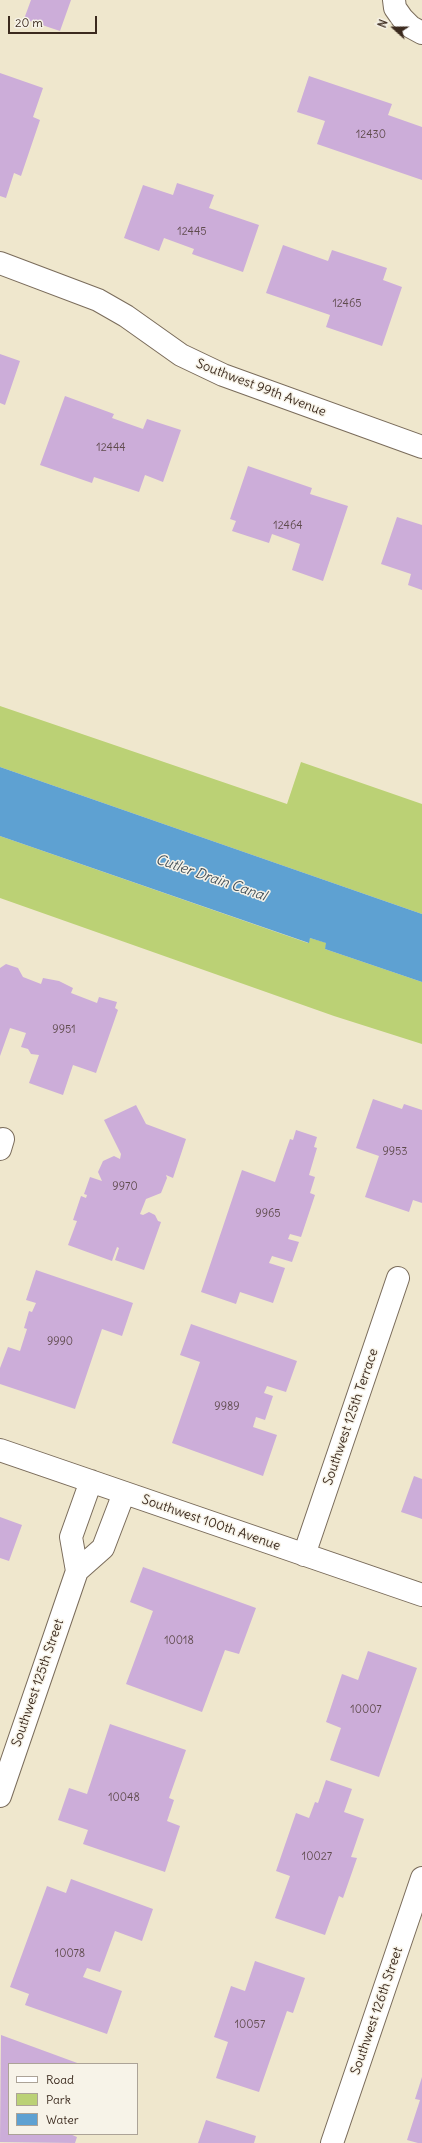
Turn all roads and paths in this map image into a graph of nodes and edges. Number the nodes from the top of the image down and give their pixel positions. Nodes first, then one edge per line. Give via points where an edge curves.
1 (395, 4) edge
2 (422, 33) edge
3 (0, 263) edge
4 (422, 447) edge
5 (398, 1278) dead end
6 (0, 1450) edge
7 (90, 1481) junction
8 (124, 1493) junction
9 (304, 1555) junction
10 (77, 1571) junction
11 (422, 1595) edge
12 (0, 1796) edge
13 (422, 1878) edge
14 (332, 2143) edge

1 - 2 street via 411,27
3 - 4 street, Southwest 99th Avenue via 98,300 182,355 223,375
5 - 9 street, Southwest 125th Terrace
6 - 7 street, Southwest 100th Avenue
7 - 8 street, Southwest 100th Avenue
7 - 10 street, Southwest 125th Street via 71,1537
8 - 9 street, Southwest 100th Avenue
8 - 10 street, Southwest 125th Street via 103,1548
9 - 11 street, Southwest 100th Avenue
10 - 12 street, Southwest 125th Street
13 - 14 street, Southwest 126th Street

